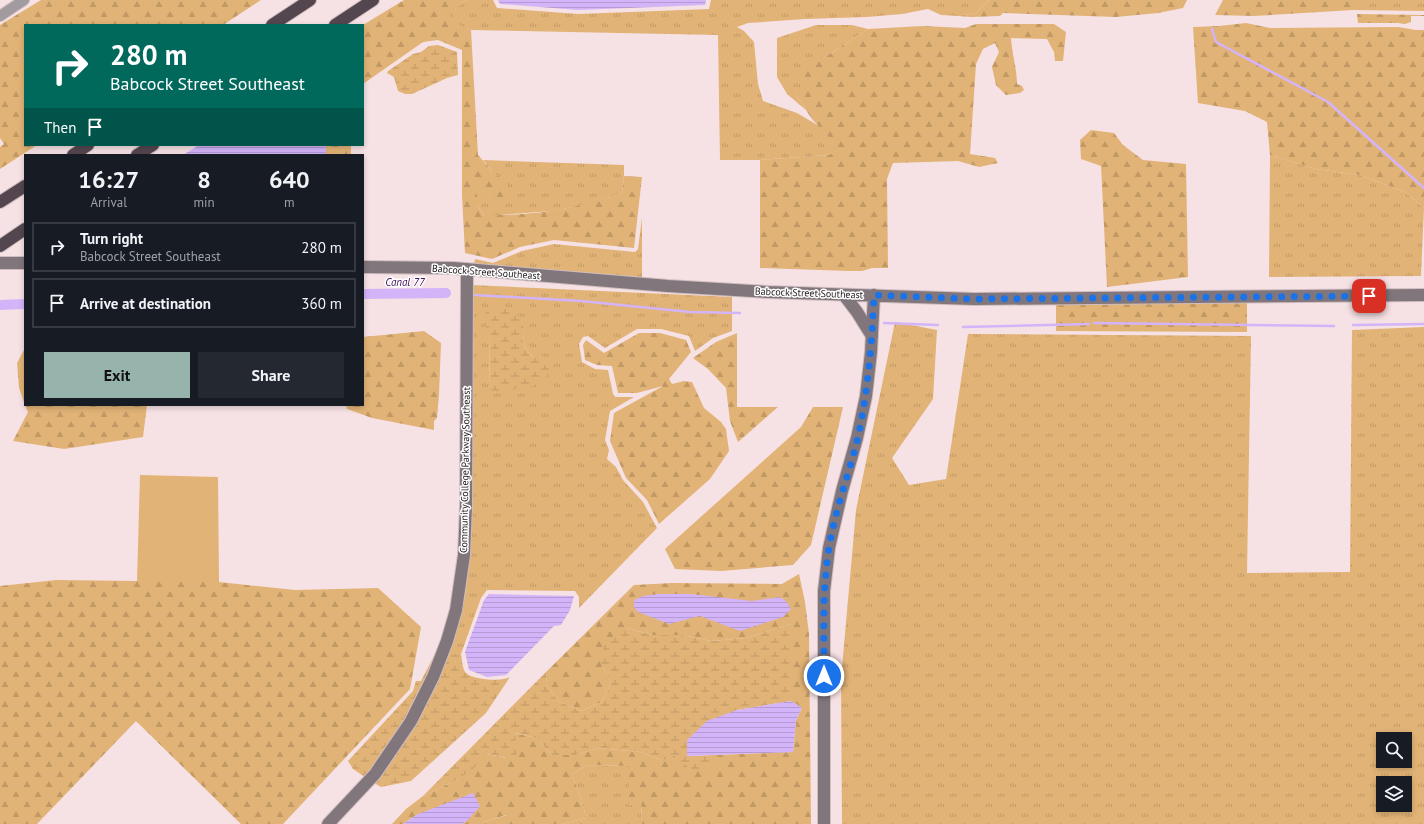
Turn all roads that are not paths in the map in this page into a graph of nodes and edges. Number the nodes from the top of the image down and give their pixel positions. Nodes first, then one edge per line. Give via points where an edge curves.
1 (24, 0) edge
2 (310, 0) edge
3 (373, 0) edge
4 (0, 16) edge
5 (274, 24) edge
6 (337, 24) edge
7 (86, 146) edge
8 (151, 146) edge
9 (74, 154) edge
10 (139, 154) edge
11 (24, 187) edge
12 (0, 202) edge
13 (24, 230) edge
14 (0, 246) edge
15 (0, 263) edge
16 (24, 263) edge
17 (364, 267) edge
18 (467, 269) junction
19 (844, 295) junction
20 (874, 295) junction
21 (1424, 295) edge
22 (872, 336) junction
23 (328, 824) edge
24 (824, 824) edge

1 - 4 street
2 - 5 highway
3 - 6 highway
7 - 9 highway
8 - 10 highway
11 - 12 highway
13 - 14 highway
15 - 16 main road
17 - 18 main road, Babcock Street Southeast
18 - 19 main road, Babcock Street Southeast via 694,288
18 - 23 main road, Community College Parkway Southeast via 466,506 464,555 456,610 433,677 411,721 375,774
19 - 20 main road, Babcock Street Southeast
19 - 22 main road
20 - 21 main road, Babcock Street Southeast via 974,299
20 - 22 main road
22 - 24 main road via 866,396 829,548 824,591

